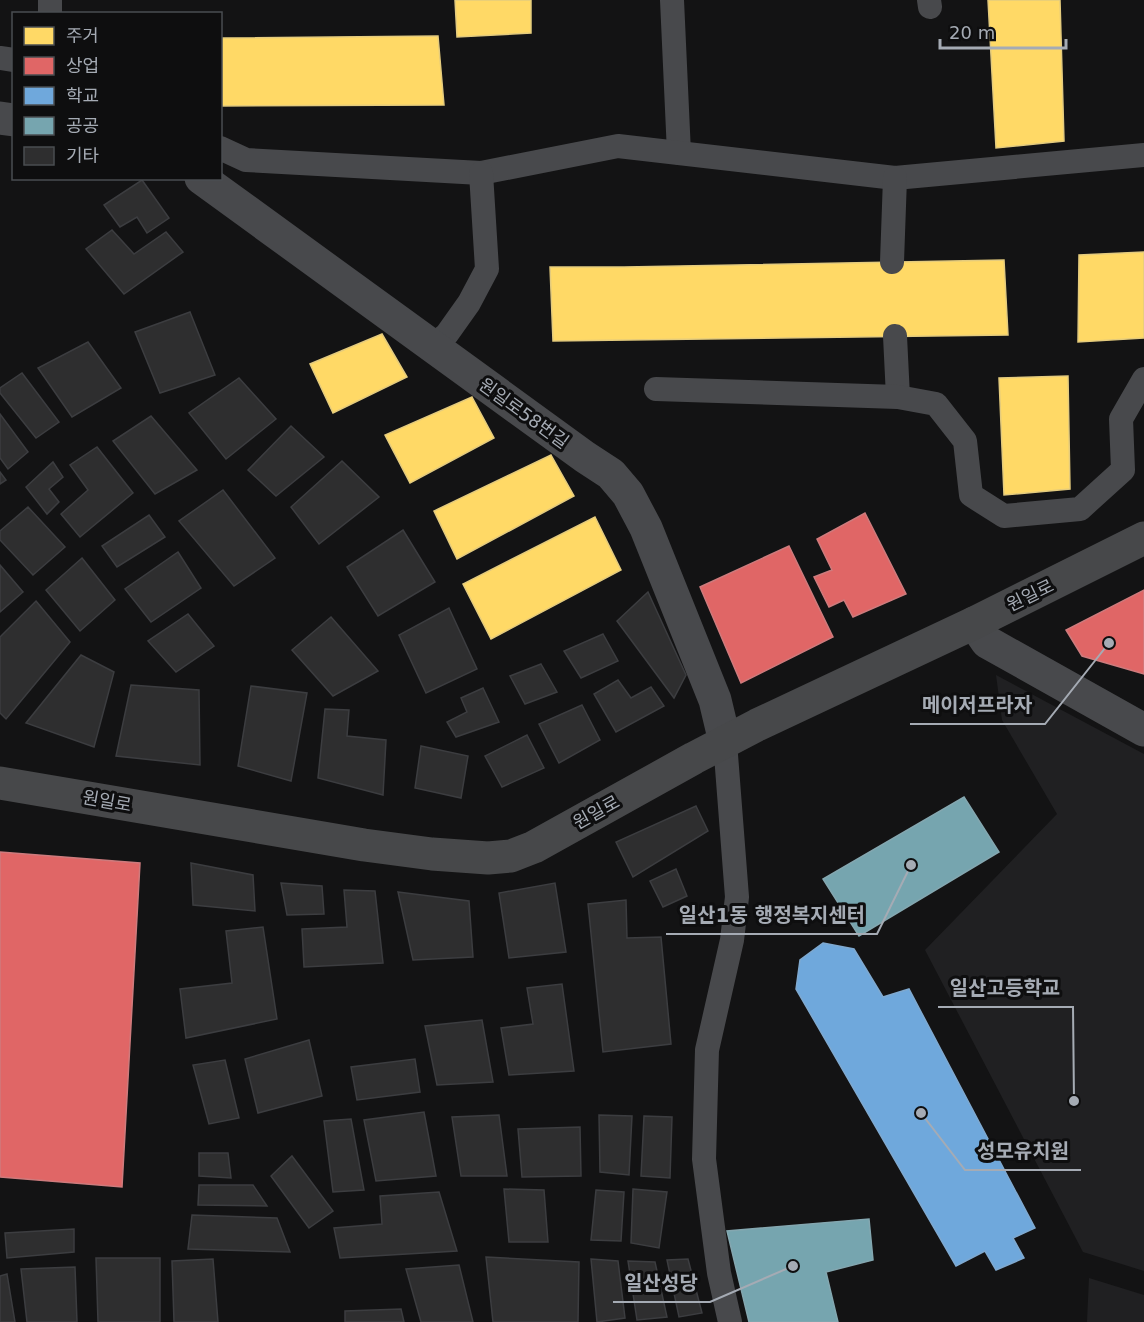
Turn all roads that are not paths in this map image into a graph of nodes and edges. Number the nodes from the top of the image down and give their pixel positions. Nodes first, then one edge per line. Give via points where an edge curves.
1 (672, 0) edge
2 (222, 149) edge
3 (679, 153) junction
4 (1144, 155) edge
5 (481, 173) junction
6 (895, 178) junction
7 (204, 180) edge
8 (892, 262) dead end
9 (895, 336) dead end
10 (432, 346) junction
11 (1144, 379) edge
12 (656, 389) dead end
13 (898, 397) junction
14 (1144, 538) edge
15 (974, 623) junction
16 (1144, 730) edge
17 (725, 742) junction
18 (0, 783) edge
19 (730, 1322) edge

1 - 3 lane
2 - 5 lane via 246,160
3 - 5 lane via 618,146
3 - 6 lane
4 - 6 lane
5 - 10 lane via 488,269 447,334
6 - 8 lane
7 - 10 street, 원일로58번길
9 - 13 lane
10 - 17 street, 원일로58번길 via 611,474 628,494 646,528 715,700
11 - 13 lane via 1121,419 1123,470 1080,509 1004,516 971,495 965,441 936,404
12 - 13 lane
14 - 15 street, 원일로
15 - 16 street via 987,642
15 - 17 street, 원일로
17 - 18 street, 원일로 via 534,847 511,856 488,858 364,845
17 - 19 lane via 737,897 732,940 707,1050 704,1159 719,1273

